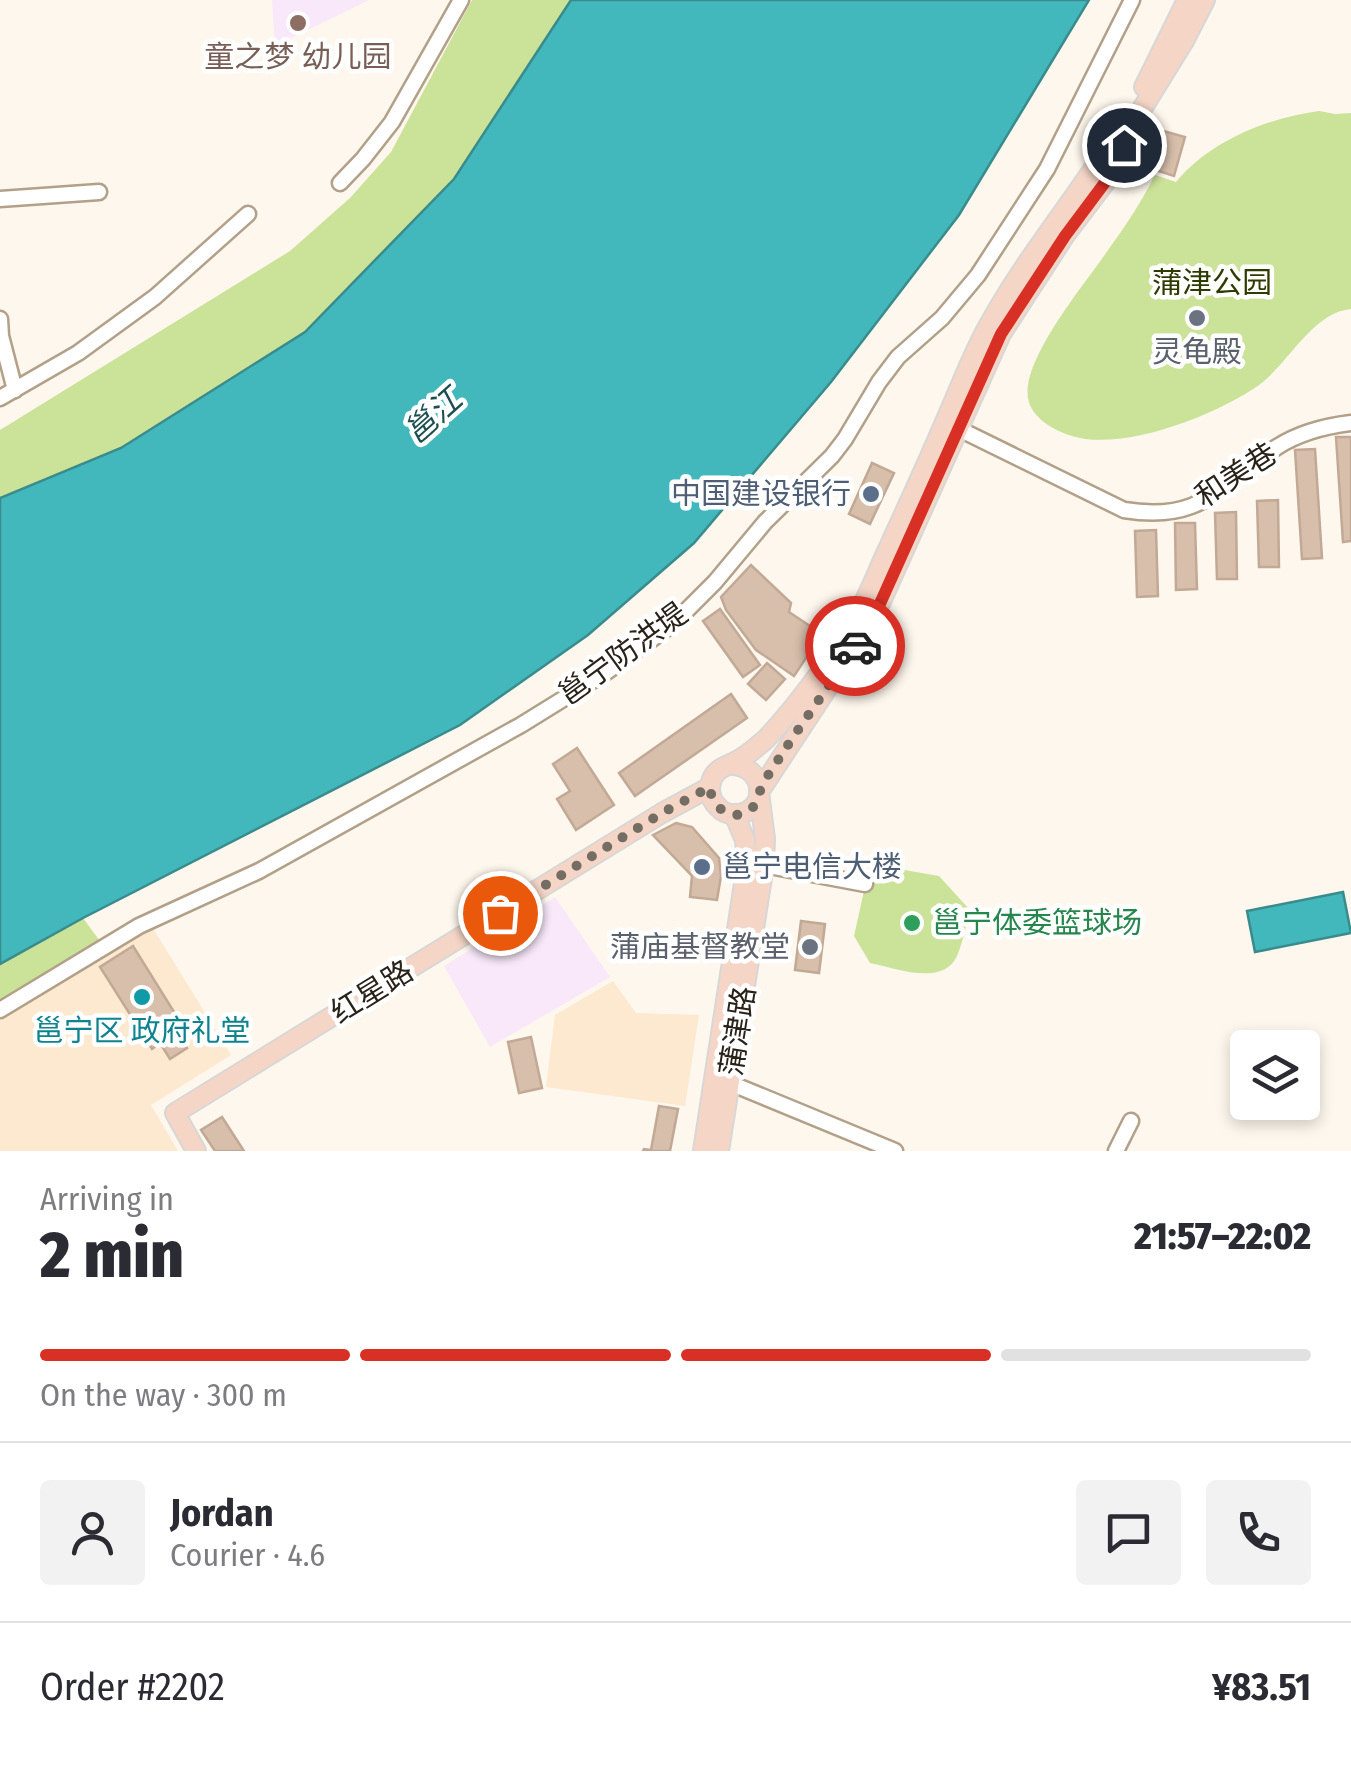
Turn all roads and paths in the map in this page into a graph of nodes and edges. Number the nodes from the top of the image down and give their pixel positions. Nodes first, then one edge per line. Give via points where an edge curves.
1 (461, 0) edge
2 (1132, 0) edge
3 (1187, 0) edge
4 (1205, 0) edge
5 (340, 183) dead end
6 (99, 192) dead end
7 (0, 199) edge
8 (248, 214) dead end
9 (0, 319) edge
10 (16, 390) junction
11 (0, 398) edge
12 (1351, 422) edge
13 (958, 428) junction
14 (732, 764) junction
15 (710, 787) junction
16 (759, 792) junction
17 (734, 814) junction
18 (764, 865) junction
19 (866, 884) dead end
20 (0, 1010) edge
21 (730, 1083) junction
22 (1131, 1121) dead end
23 (892, 1149) edge
24 (196, 1151) edge
25 (703, 1151) edge
26 (719, 1151) edge
27 (1116, 1151) edge

1 - 5 street via 392,122
2 - 20 street, 邕宁防洪堤 via 1047,169 978,275 898,357 832,456 674,623 521,725 259,870 139,926
3 - 14 main road via 1099,164 988,326 860,610 793,708 754,751
4 - 13 main road via 1112,173 1001,334
6 - 7 street
8 - 10 street via 155,297
9 - 10 street
10 - 11 street
12 - 13 street, 和美巷 via 1279,446 1217,495 1153,514 1124,510
13 - 16 main road via 874,617
14 - 15 main road via 717,772
14 - 16 main road via 752,772
15 - 17 main road, 蒲津路 via 719,809
15 - 24 main road, 红星路 via 175,1113
16 - 17 main road via 748,810
16 - 18 main road, 蒲津路
17 - 25 main road, 蒲津路 via 747,864
18 - 19 street
18 - 21 main road, 蒲津路
21 - 23 street
21 - 26 main road, 蒲津路
22 - 27 street

